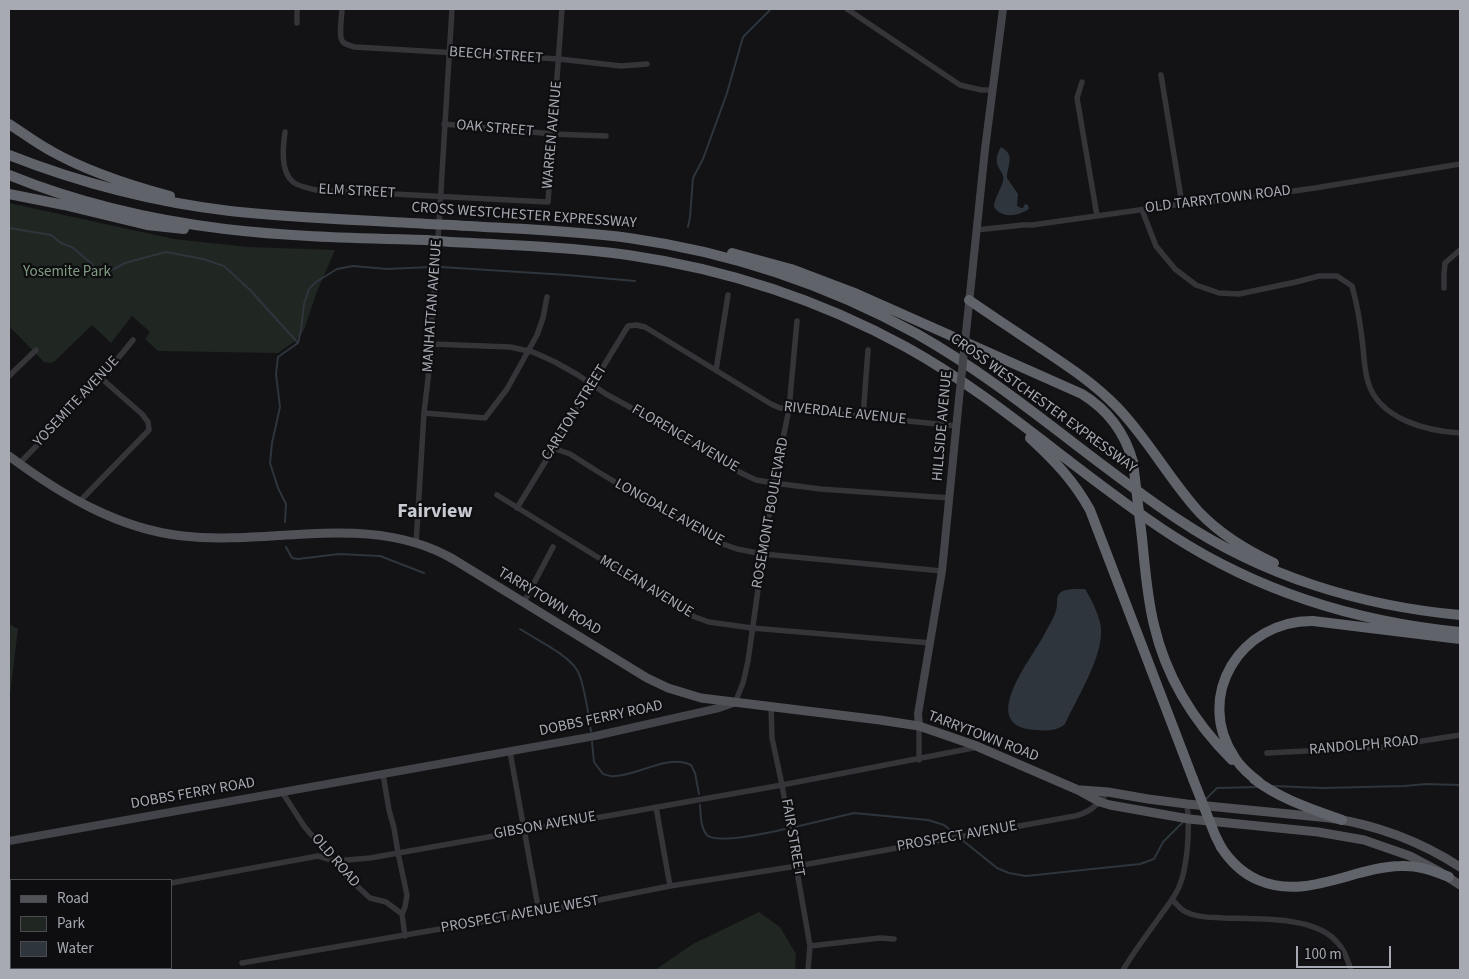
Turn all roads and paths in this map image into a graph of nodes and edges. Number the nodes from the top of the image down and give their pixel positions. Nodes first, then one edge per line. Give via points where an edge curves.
1 (298, 9) edge
2 (342, 9) edge
3 (452, 9) edge
4 (562, 9) edge
5 (847, 9) edge
6 (1003, 9) edge
7 (297, 23) dead end
8 (450, 53) junction
9 (559, 60) junction
10 (647, 64) dead end
11 (1161, 76) dead end
12 (1082, 82) dead end
13 (992, 90) junction
14 (9, 124) edge
15 (444, 124) junction
16 (285, 132) dead end
17 (553, 134) junction
18 (606, 136) dead end
19 (9, 156) edge
20 (1460, 164) edge
21 (9, 175) edge
22 (9, 194) edge
23 (440, 197) junction
24 (548, 202) joint
25 (1182, 204) junction
26 (1142, 210) junction
27 (229, 211) junction
28 (1097, 216) junction
29 (227, 229) junction
30 (976, 230) junction
31 (654, 242) junction
32 (1460, 250) edge
33 (1444, 288) dead end
34 (728, 295) dead end
35 (547, 297) dead end
36 (969, 300) junction
37 (797, 321) dead end
38 (636, 325) joint
39 (133, 340) dead end
40 (432, 344) junction
41 (36, 350) dead end
42 (868, 350) dead end
43 (527, 352) junction
44 (716, 370) junction
45 (9, 376) edge
46 (102, 378) junction
47 (592, 385) junction
48 (985, 397) junction
49 (789, 409) junction
50 (424, 413) junction
51 (863, 417) junction
52 (957, 426) junction
53 (1460, 433) edge
54 (553, 448) junction
55 (9, 456) edge
56 (19, 464) junction
57 (774, 483) junction
58 (498, 495) dead end
59 (950, 498) junction
60 (79, 502) junction
61 (517, 508) junction
62 (416, 544) junction
63 (553, 547) dead end
64 (763, 554) junction
65 (942, 571) junction
66 (1326, 590) junction
67 (524, 602) junction
68 (1460, 615) edge
69 (752, 628) junction
70 (1460, 632) edge
71 (1460, 639) edge
72 (931, 642) junction
73 (735, 703) junction
74 (771, 707) junction
75 (919, 726) junction
76 (1460, 735) edge
77 (979, 747) junction
78 (510, 752) junction
79 (1267, 753) dead end
80 (919, 760) junction
81 (383, 774) junction
82 (1259, 782) junction
83 (782, 785) junction
84 (1078, 790) junction
85 (282, 792) junction
86 (1108, 792) junction
87 (1100, 802) junction
88 (1187, 804) junction
89 (656, 807) junction
90 (1189, 819) junction
91 (1342, 820) junction
92 (525, 830) junction
93 (9, 841) edge
94 (398, 852) junction
95 (333, 860) junction
96 (797, 866) junction
97 (1460, 866) edge
98 (1449, 877) junction
99 (172, 883) edge
100 (1460, 885) edge
101 (670, 886) junction
102 (1172, 900) junction
103 (539, 912) junction
104 (402, 914) junction
105 (405, 936) junction
106 (894, 939) dead end
107 (810, 946) junction
108 (242, 963) dead end
109 (808, 970) edge
110 (1123, 970) edge
111 (1351, 970) edge

1 - 7 street
2 - 8 street, BEECH STREET via 341,37 346,44
3 - 8 street, MANHATTAN AVENUE
4 - 9 street, WARREN AVENUE
5 - 13 street via 960,85
6 - 13 main road, HILLSIDE AVENUE
8 - 9 street, BEECH STREET
8 - 15 street, MANHATTAN AVENUE
9 - 10 street, BEECH STREET via 621,66
9 - 17 street, WARREN AVENUE
11 - 25 street
12 - 28 street via 1077,98
13 - 30 main road, HILLSIDE AVENUE
14 - 27 highway via 51,152 100,174
15 - 17 street, OAK STREET
15 - 23 street, MANHATTAN AVENUE
16 - 23 street, ELM STREET via 286,172 300,186 316,190
17 - 18 street, OAK STREET
17 - 24 street, WARREN AVENUE
19 - 27 highway, CROSS WESTCHESTER EXPRESSWAY via 116,190
20 - 25 street, OLD TARRYTOWN ROAD via 1316,188
21 - 29 highway, CROSS WESTCHESTER EXPRESSWAY via 111,208
22 - 29 highway via 146,225
23 - 24 street, ELM STREET
23 - 40 street, MANHATTAN AVENUE
25 - 26 street, OLD TARRYTOWN ROAD
26 - 28 street, OLD TARRYTOWN ROAD
26 - 53 street via 1156,246 1175,269 1196,284 1219,293 1239,294 1319,276 1337,276 1352,286 1360,313 1368,382 1378,402 1398,417 1421,427
27 - 31 highway, CROSS WESTCHESTER EXPRESSWAY, bridge via 585,233
28 - 30 street, OLD TARRYTOWN ROAD
29 - 48 highway, CROSS WESTCHESTER EXPRESSWAY, bridge via 576,250 696,267 805,300 868,327
30 - 36 main road, HILLSIDE AVENUE
31 - 66 highway, CROSS WESTCHESTER EXPRESSWAY via 767,270 832,294 896,323 976,371 1194,530 1262,565
31 - 82 highway, bridge via 746,256 814,277 901,312 1074,390 1096,404 1123,436 1133,462 1148,595 1154,625 1172,676 1207,733 1233,761
32 - 33 street via 1445,263
34 - 44 street
35 - 43 street via 537,335
36 - 52 main road, HILLSIDE AVENUE, bridge
36 - 66 highway via 1073,370 1107,397 1134,426 1191,502 1223,534
37 - 49 street, ROSEMONT BOULEVARD
38 - 44 street, RIVERDALE AVENUE via 645,327
38 - 47 street, CARLTON STREET via 628,326
39 - 46 street, YOSEMITE AVENUE
40 - 43 street, FLORENCE AVENUE via 510,347
40 - 50 street, MANHATTAN AVENUE
41 - 45 street
42 - 51 street
43 - 47 street, FLORENCE AVENUE via 555,362
43 - 50 street via 507,389 485,418
44 - 49 street, RIVERDALE AVENUE via 771,404
46 - 56 street, YOSEMITE AVENUE
46 - 60 street via 142,414 149,430
47 - 54 street, CARLTON STREET
47 - 57 street, FLORENCE AVENUE via 733,469 756,480
48 - 70 highway, CROSS WESTCHESTER EXPRESSWAY via 1152,522 1233,570 1276,589 1344,612 1413,627
48 - 98 highway, bridge via 1060,466 1084,499 1215,835 1231,861 1244,872 1281,886 1309,886 1400,866 1420,867
49 - 51 street, RIVERDALE AVENUE
49 - 57 street, ROSEMONT BOULEVARD
50 - 62 street, MANHATTAN AVENUE
51 - 52 street, RIVERDALE AVENUE
52 - 59 main road, HILLSIDE AVENUE
54 - 61 street, CARLTON STREET
54 - 64 street, LONGDALE AVENUE via 570,454 723,544
55 - 56 main road, TARRYTOWN ROAD
56 - 60 main road, TARRYTOWN ROAD
57 - 59 street, FLORENCE AVENUE
57 - 64 street, ROSEMONT BOULEVARD
58 - 61 street, MCLEAN AVENUE
59 - 65 main road, HILLSIDE AVENUE
60 - 62 main road, TARRYTOWN ROAD via 124,521 182,536 245,538 349,532
61 - 69 street, MCLEAN AVENUE via 695,617
62 - 67 main road, TARRYTOWN ROAD via 442,553
63 - 67 street
64 - 65 street, LONGDALE AVENUE
64 - 69 street, ROSEMONT BOULEVARD
65 - 72 main road, HILLSIDE AVENUE
66 - 68 highway, CROSS WESTCHESTER EXPRESSWAY via 1393,606
67 - 73 main road, TARRYTOWN ROAD via 657,683 690,695
69 - 72 street, MCLEAN AVENUE
69 - 73 street, ROSEMONT BOULEVARD via 748,661
71 - 82 highway via 1313,621 1281,625 1260,635 1243,649 1230,667 1222,688 1220,708 1229,748 1239,764
72 - 75 main road, HILLSIDE AVENUE via 918,714
73 - 74 main road, TARRYTOWN ROAD
73 - 78 main road, DOBBS FERRY ROAD
74 - 75 main road, TARRYTOWN ROAD
74 - 83 street, FAIR STREET via 772,738
75 - 77 main road, TARRYTOWN ROAD
75 - 80 street
76 - 79 street, RANDOLPH ROAD via 1384,747
77 - 80 street, GIBSON AVENUE
77 - 84 main road, TARRYTOWN ROAD
78 - 81 main road, DOBBS FERRY ROAD
78 - 92 street
80 - 83 street, GIBSON AVENUE
81 - 85 main road, DOBBS FERRY ROAD
81 - 94 street
82 - 91 highway via 1289,799
83 - 89 street, GIBSON AVENUE
83 - 96 street, FAIR STREET
84 - 86 main road, TARRYTOWN ROAD
84 - 87 main road, TARRYTOWN ROAD
85 - 93 main road, DOBBS FERRY ROAD
85 - 95 street, OLD ROAD via 304,826
86 - 87 street, PROSPECT AVENUE
86 - 88 main road, TARRYTOWN ROAD
87 - 90 main road, TARRYTOWN ROAD
87 - 96 street, PROSPECT AVENUE via 1087,813 1075,816
88 - 90 street
88 - 91 main road, TARRYTOWN ROAD
89 - 92 street, GIBSON AVENUE
89 - 101 street
90 - 98 main road, TARRYTOWN ROAD via 1364,840 1410,856
90 - 102 street via 1182,877
91 - 97 main road, TARRYTOWN ROAD via 1376,827 1408,839
92 - 94 street, GIBSON AVENUE
92 - 103 street
94 - 95 street, GIBSON AVENUE
94 - 104 street via 407,895
95 - 99 street, GIBSON AVENUE via 318,856
95 - 104 street, OLD ROAD via 370,898 386,902
96 - 101 street, PROSPECT AVENUE WEST
96 - 107 street, FAIR STREET
98 - 100 main road, TARRYTOWN ROAD
101 - 103 street, PROSPECT AVENUE WEST
102 - 110 street
102 - 111 street via 1184,912 1201,917 1272,919 1318,928 1335,939 1346,954
103 - 105 street, PROSPECT AVENUE WEST
104 - 105 street
105 - 108 street, PROSPECT AVENUE WEST
106 - 107 street
107 - 109 street, FAIR STREET

